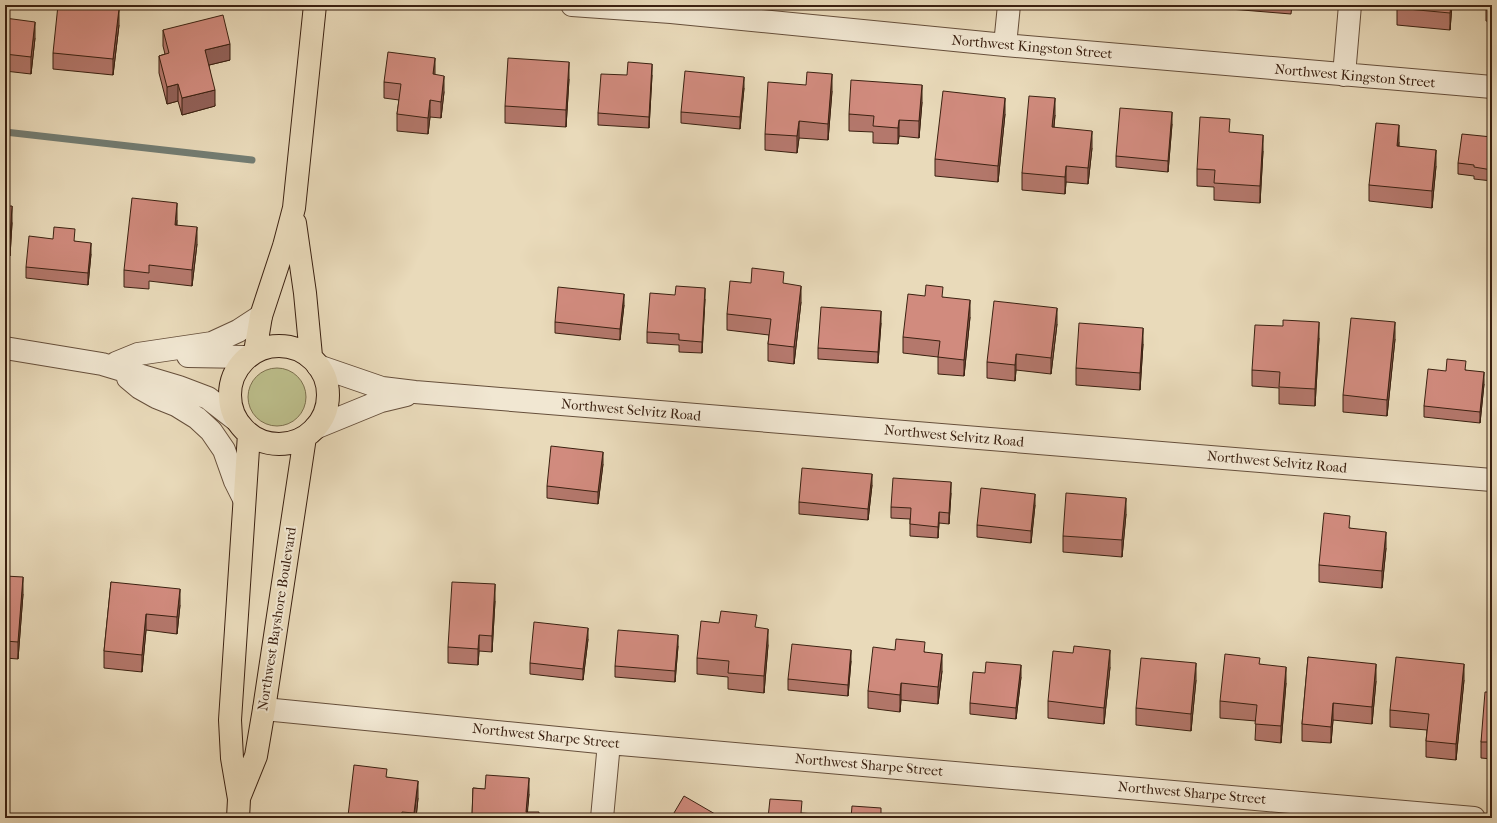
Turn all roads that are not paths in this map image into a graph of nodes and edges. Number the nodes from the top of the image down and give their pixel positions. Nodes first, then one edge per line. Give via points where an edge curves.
1 (315, 5) edge
2 (572, 5) edge
3 (1009, 5) edge
4 (1350, 5) edge
5 (672, 9) edge
6 (1005, 45) junction
7 (1344, 75) junction
8 (1492, 87) edge
9 (294, 208) junction
10 (261, 316) junction
11 (5, 348) edge
12 (251, 355) junction
13 (314, 361) junction
14 (112, 365) junction
15 (415, 392) junction
16 (242, 427) junction
17 (310, 433) junction
18 (1492, 480) edge
19 (244, 499) junction
20 (264, 709) junction
21 (609, 743) junction
22 (238, 809) edge
23 (602, 818) edge
24 (1474, 818) edge

1 - 9 main road
2 - 5 street, Northwest Kingston Street
3 - 6 street
4 - 7 street
5 - 6 street, Northwest Kingston Street
6 - 7 street, Northwest Kingston Street
7 - 8 street, Northwest Kingston Street
9 - 10 main road
9 - 13 main road via 297,247
10 - 12 main road
10 - 14 street via 238,332 212,343 138,354
11 - 14 street
12 - 13 main road via 271,346 284,346 297,350
12 - 14 street via 187,356
12 - 16 main road via 238,367 229,392 230,406
13 - 15 street, Northwest Selvitz Road via 382,388
13 - 17 main road via 325,378 328,391 323,417
14 - 16 street via 208,398
14 - 19 street via 140,388 176,405 197,418 211,431 224,450
15 - 17 street, Northwest Selvitz Road via 381,401
15 - 18 street, Northwest Selvitz Road
16 - 17 main road via 266,443 279,445
16 - 19 main road, Northwest Bayshore Boulevard
17 - 20 main road, Northwest Bayshore Boulevard
19 - 22 main road, Northwest Bayshore Boulevard via 230,720
20 - 21 street, Northwest Sharpe Street
20 - 22 main road, Northwest Bayshore Boulevard via 256,756
21 - 23 street
21 - 24 street, Northwest Sharpe Street

